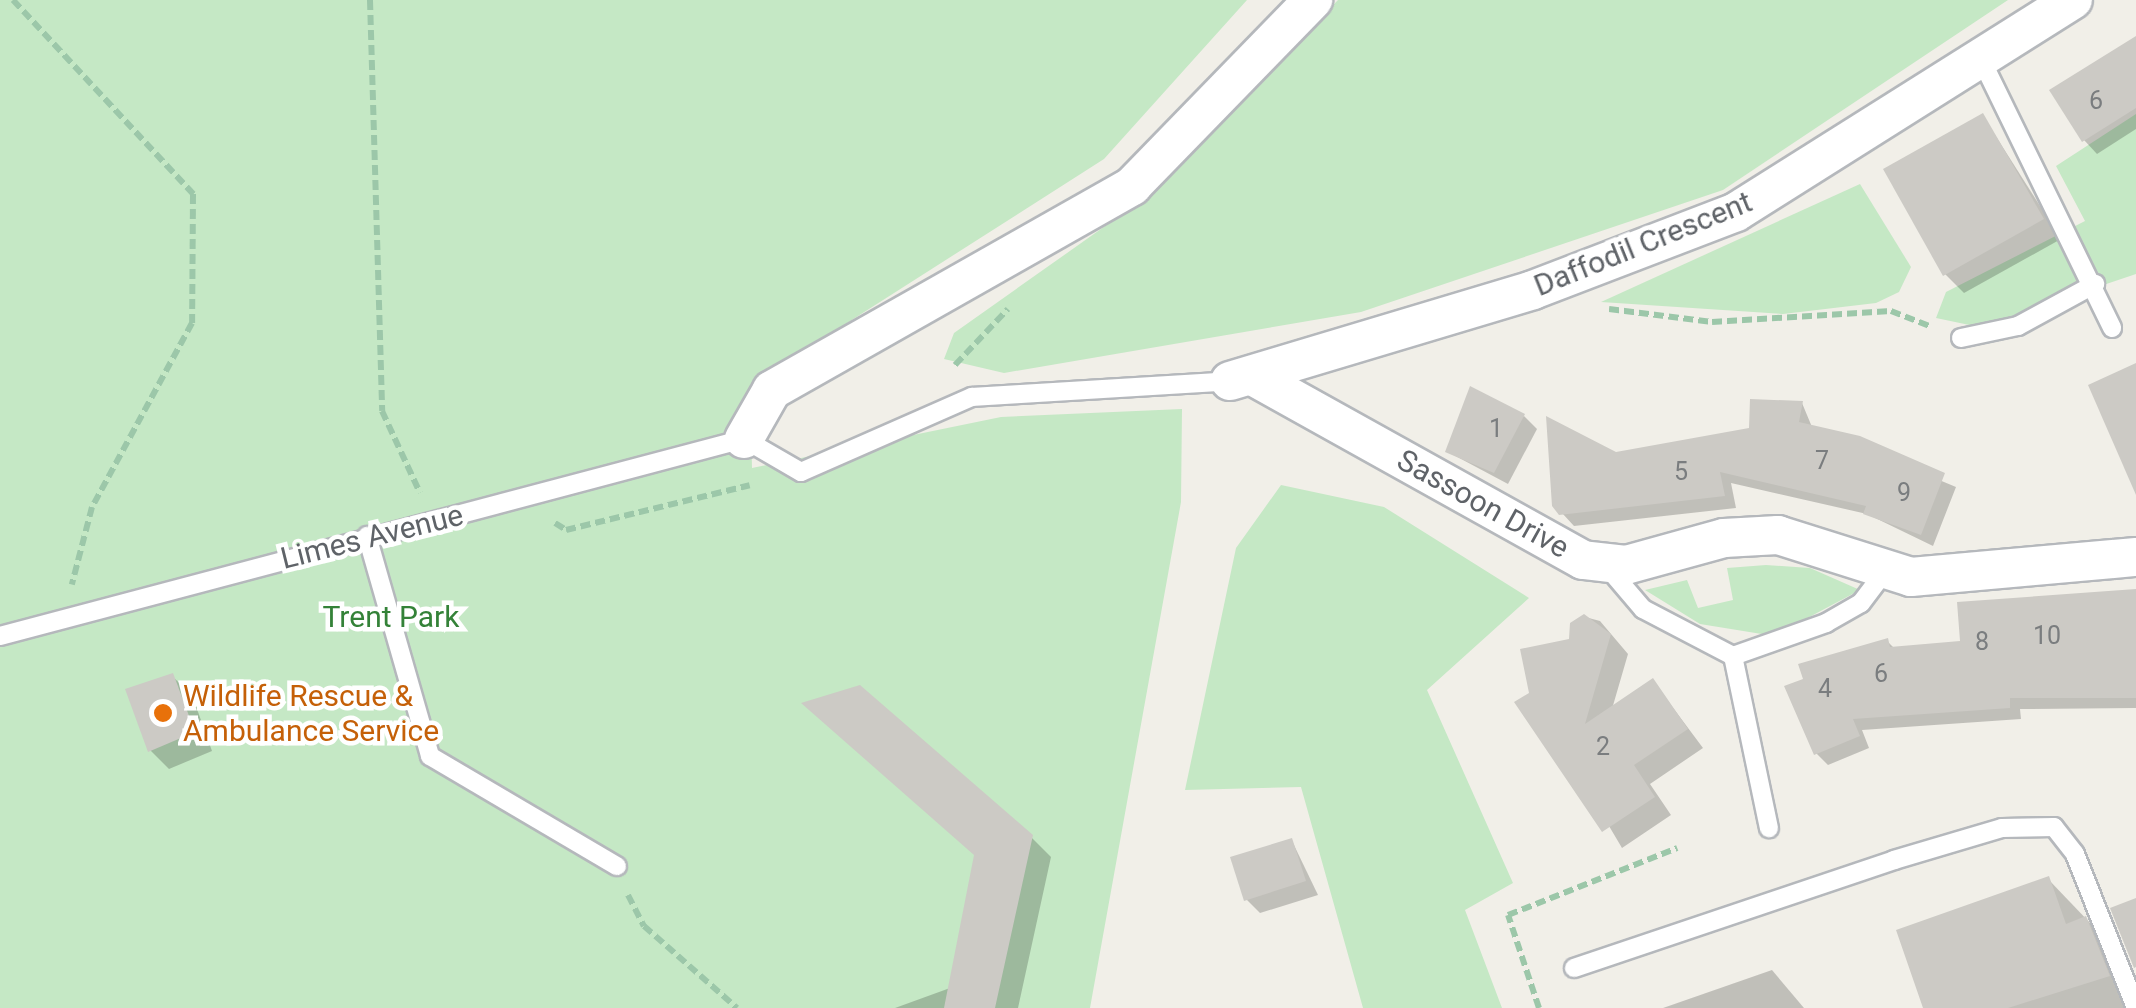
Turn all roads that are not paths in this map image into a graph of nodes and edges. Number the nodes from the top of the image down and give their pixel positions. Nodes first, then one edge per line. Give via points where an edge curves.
1 (1313, 0) edge
2 (2073, 0) edge
3 (1982, 60) junction
4 (2095, 284) junction
5 (2112, 328) dead end
6 (1961, 338) road end
7 (1243, 380) junction
8 (744, 439) junction
9 (367, 536) junction
10 (2136, 558) edge
11 (1605, 564) junction
12 (1886, 570) junction
13 (0, 636) edge
14 (1733, 656) junction
15 (1769, 828) dead end
16 (617, 866) road end
17 (1574, 968) dead end
18 (2136, 1008) edge

1 - 8 street via 1132,186 772,390
2 - 3 street, Daffodil Crescent
3 - 4 lane
3 - 7 street, Daffodil Crescent via 1736,212 1532,290
4 - 5 lane
4 - 6 lane via 2018,326
7 - 8 lane via 972,397 802,472
7 - 11 street, Sassoon Drive
8 - 9 lane, Limes Avenue
9 - 13 lane, Limes Avenue
9 - 16 lane via 430,756
10 - 12 street, Sassoon Drive via 1911,576
11 - 12 street, Sassoon Drive via 1778,535
11 - 14 lane via 1643,609
12 - 14 lane via 1838,617 1772,649
14 - 15 lane
17 - 18 lane via 2002,828 2054,826 2075,854

